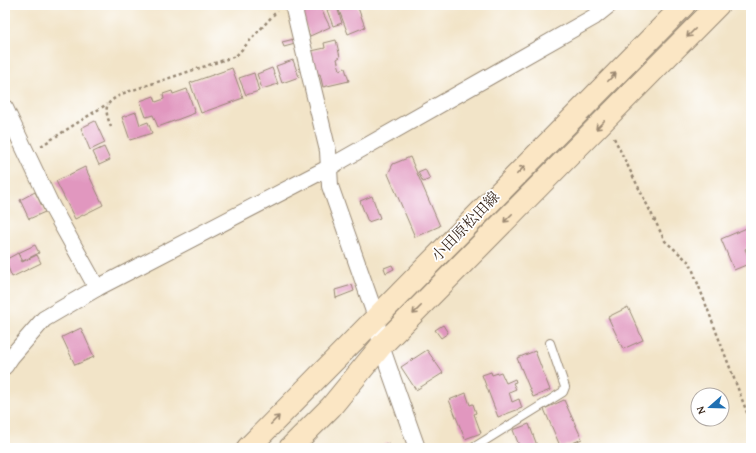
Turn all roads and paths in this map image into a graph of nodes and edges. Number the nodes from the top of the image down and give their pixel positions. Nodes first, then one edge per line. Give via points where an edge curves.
1 (282, 5) edge
2 (293, 5) edge
3 (609, 5) edge
4 (684, 5) edge
5 (718, 5) edge
6 (107, 104) junction
7 (5, 108) edge
8 (605, 120) junction
9 (111, 127) dead end
10 (27, 155) junction
11 (328, 168) junction
12 (97, 288) junction
13 (376, 317) junction
14 (550, 343) dead end
15 (381, 346) junction
16 (5, 366) edge
17 (751, 423) edge
18 (248, 448) edge
19 (290, 448) edge
20 (417, 448) edge
21 (473, 448) edge

1 - 6 path via 236,56 124,93
2 - 11 street via 328,150
3 - 11 street via 481,82
13 -> 4 main road, 小田原松田線
5 -> 8 main road, 小田原松田線
6 - 9 path via 106,114
6 - 10 path
7 - 10 street
8 -> 15 main road, 小田原松田線
8 - 17 path via 665,241 690,263
10 - 12 street via 52,207
11 - 12 street
11 - 13 street via 330,186
12 - 16 street via 44,319
13 - 15 street
18 -> 13 main road, 小田原松田線
14 - 21 lane via 565,387 563,392
15 - 19 main road, 小田原松田線 via 332,407
15 - 20 street

